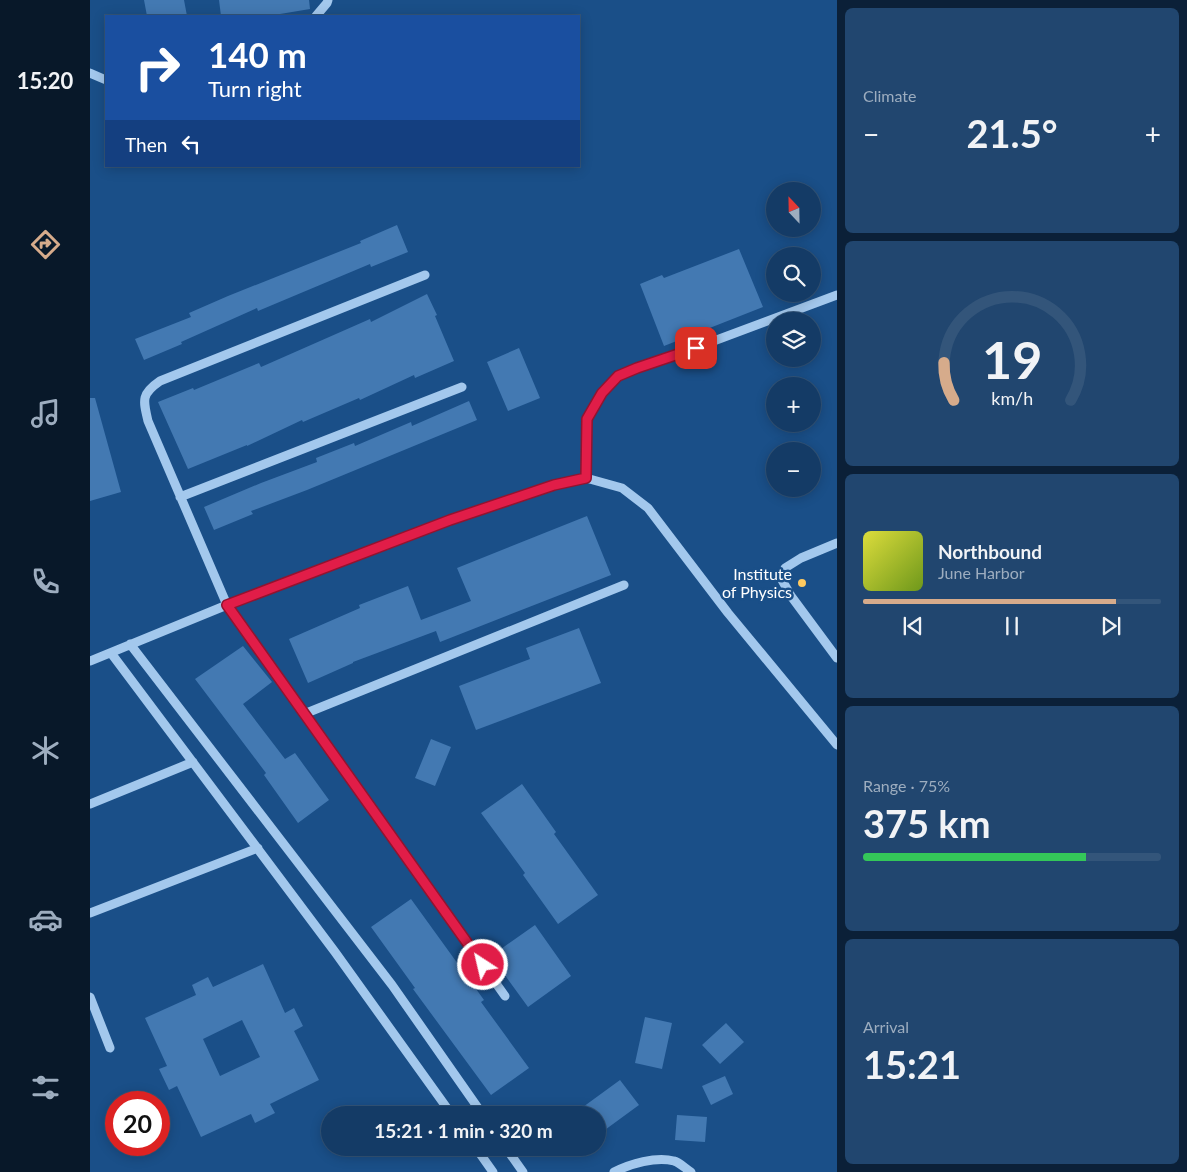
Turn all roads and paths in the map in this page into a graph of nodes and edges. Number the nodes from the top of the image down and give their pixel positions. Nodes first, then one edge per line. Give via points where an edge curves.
1 (328, 0) edge
2 (317, 15) edge
3 (90, 72) edge
4 (105, 80) edge
5 (424, 276) dead end
6 (837, 296) edge
7 (462, 387) dead end
8 (586, 478) junction
9 (180, 497) junction
10 (837, 543) edge
11 (624, 585) dead end
12 (227, 605) junction
13 (130, 644) junction
14 (111, 653) junction
15 (91, 658) edge
16 (837, 658) edge
17 (304, 714) junction
18 (837, 744) edge
19 (193, 762) junction
20 (90, 804) edge
21 (258, 848) junction
22 (90, 913) edge
23 (505, 996) dead end
24 (90, 997) edge
25 (110, 1048) dead end
26 (446, 1106) edge
27 (477, 1106) edge
28 (482, 1156) edge
29 (512, 1156) edge
30 (493, 1172) edge
31 (523, 1172) edge
32 (614, 1172) edge
33 (691, 1172) edge

1 - 2 street
3 - 4 street
5 - 9 street via 160,381 148,389 144,402 148,421
6 - 8 street via 618,376 602,393 587,419
7 - 9 street
8 - 12 street via 554,485 450,520
8 - 18 street via 622,488 648,508 728,614
9 - 12 street
10 - 16 street via 785,568 782,580
11 - 17 street
12 - 13 street
12 - 17 street
13 - 14 street
13 - 27 street via 392,985
14 - 15 street
14 - 19 street
17 - 23 street
19 - 20 street
19 - 21 street
21 - 22 street
21 - 26 street
24 - 25 street
28 - 30 street
29 - 31 street
32 - 33 street via 648,1160 674,1161

